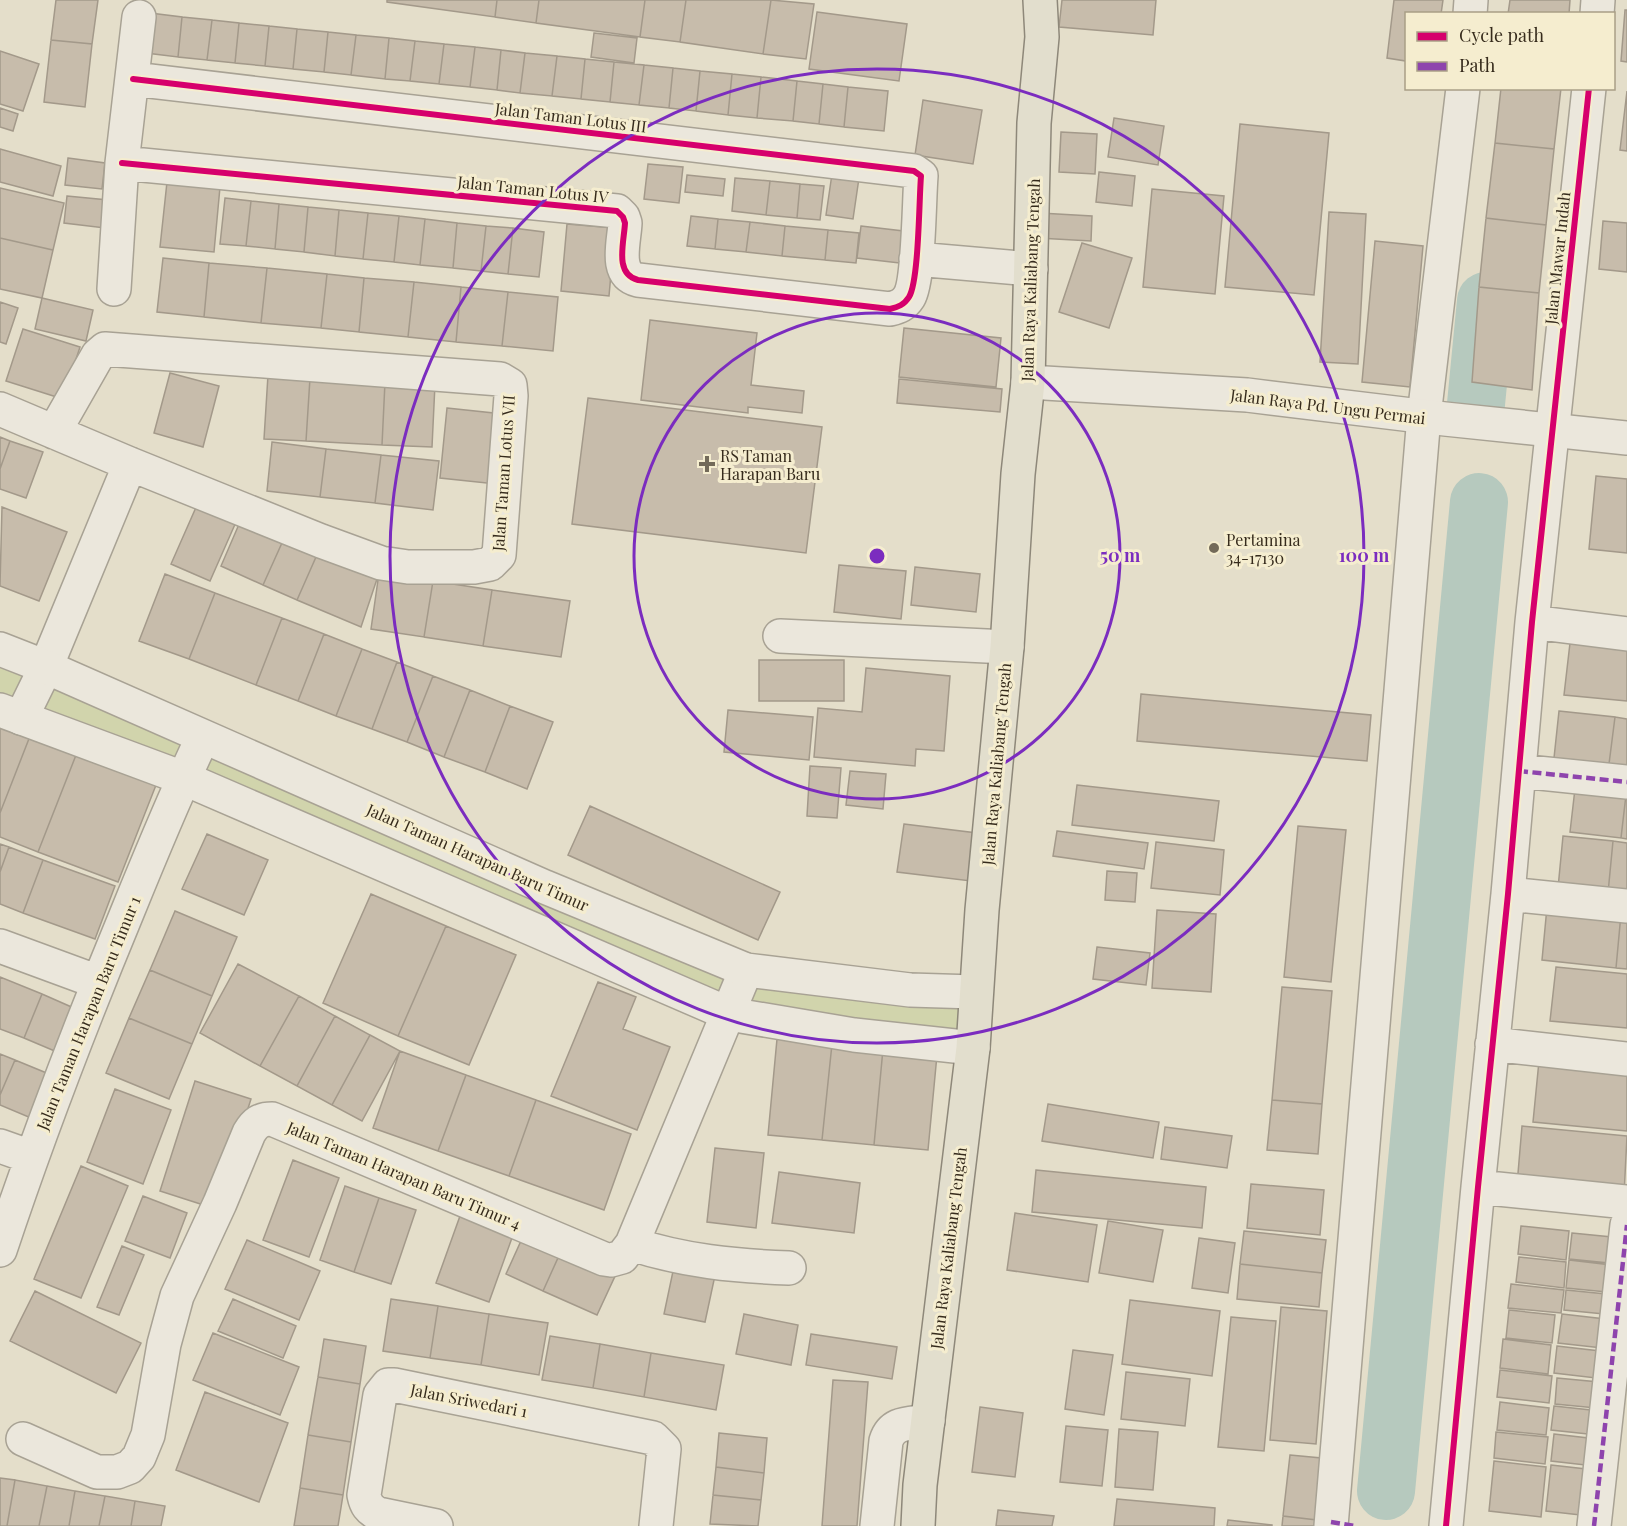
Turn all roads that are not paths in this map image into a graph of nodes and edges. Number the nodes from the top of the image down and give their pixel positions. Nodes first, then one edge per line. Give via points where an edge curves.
1 (1040, 0) edge
2 (139, 17) dead end
3 (133, 79) junction
4 (1463, 90) edge
5 (1589, 90) edge
6 (122, 164) junction
7 (916, 259) junction
8 (1031, 269) junction
9 (114, 289) dead end
10 (1028, 382) junction
11 (0, 409) edge
12 (1434, 418) junction
13 (1535, 429) junction
14 (54, 432) junction
15 (1627, 438) edge
16 (130, 464) junction
17 (1532, 622) junction
18 (1627, 634) edge
19 (780, 636) dead end
20 (1007, 647) junction
21 (0, 650) edge
22 (46, 667) junction
23 (10, 714) edge
24 (203, 737) junction
25 (1519, 771) junction
26 (183, 778) junction
27 (1627, 782) edge
28 (1508, 894) junction
29 (1627, 906) edge
30 (0, 946) edge
31 (746, 970) junction
32 (98, 982) junction
33 (975, 992) junction
34 (729, 1014) junction
35 (1492, 1044) junction
36 (973, 1048) junction
37 (1627, 1059) edge
38 (0, 1146) edge
39 (31, 1157) junction
40 (1478, 1187) junction
41 (1627, 1202) edge
42 (1627, 1225) edge
43 (632, 1244) junction
44 (0, 1250) edge
45 (789, 1268) dead end
46 (928, 1421) junction
47 (23, 1438) dead end
48 (436, 1526) edge
49 (656, 1526) edge
50 (877, 1526) edge
51 (918, 1526) edge
52 (1330, 1526) edge
53 (1424, 1526) edge
54 (1446, 1526) edge
55 (1594, 1526) edge

1 - 8 main road, Jalan Raya Kaliabang Tengah via 1042,37 1034,123
2 - 3 street
3 - 6 street
3 - 7 street, Jalan Taman Lotus III via 914,171 921,176
4 - 12 street
5 - 13 street, Jalan Mawar Indah
6 - 7 street, Jalan Taman Lotus IV via 617,211 625,223 624,273 638,280 890,309 904,304 911,295
6 - 9 street
7 - 8 street
8 - 10 main road, Jalan Raya Kaliabang Tengah
10 - 12 street, Jalan Raya Pd. Ungu Permai via 1247,395
10 - 20 main road, Jalan Raya Kaliabang Tengah
11 - 14 street, Jalan Taman Lotus VII
12 - 13 street, Jalan Raya Pd. Ungu Permai
12 - 52 street
13 - 15 street, Jalan Raya Pd. Ungu Permai
13 - 17 street
13 - 53 street
14 - 16 street, Jalan Taman Lotus VII
14 - 16 street, Jalan Taman Lotus VII via 105,349 501,379 510,385 499,555 490,564 408,567 381,563
16 - 22 street
17 - 18 street
17 - 25 street
19 - 20 street
20 - 33 main road, Jalan Raya Kaliabang Tengah
21 - 22 street, Jalan Taman Harapan Baru Timur
22 - 23 street
22 - 24 street, Jalan Taman Harapan Baru Timur
23 - 26 street
24 - 26 street, Jalan Taman Harapan Baru Timur 1
24 - 31 street, Jalan Taman Harapan Baru Timur
25 - 27 street
25 - 28 street
26 - 32 street, Jalan Taman Harapan Baru Timur 1
26 - 34 street
28 - 29 street
28 - 35 street
30 - 32 street
31 - 33 street, Jalan Taman Harapan Baru Timur via 910,990
31 - 34 street
32 - 39 street, Jalan Taman Harapan Baru Timur 1
33 - 36 main road, Jalan Raya Kaliabang Tengah
34 - 36 street via 854,1035
34 - 43 street
35 - 37 street
35 - 40 street
36 - 46 main road, Jalan Raya Kaliabang Tengah
38 - 39 street
39 - 44 street, Jalan Taman Harapan Baru Timur 1
40 - 41 street
40 - 54 street
42 - 55 street
43 - 45 street via 658,1253 729,1265
43 - 47 street, Jalan Taman Harapan Baru Timur 4 via 622,1257 604,1259 272,1119 264,1119 249,1132 177,1296 148,1435 139,1457 130,1467 117,1472 97,1472
46 - 50 street via 894,1427 888,1434
46 - 51 main road, Jalan Raya Kaliabang Tengah
48 - 49 street, Jalan Sriwedari 1 via 378,1514 365,1502 380,1395 388,1385 653,1438 664,1449

